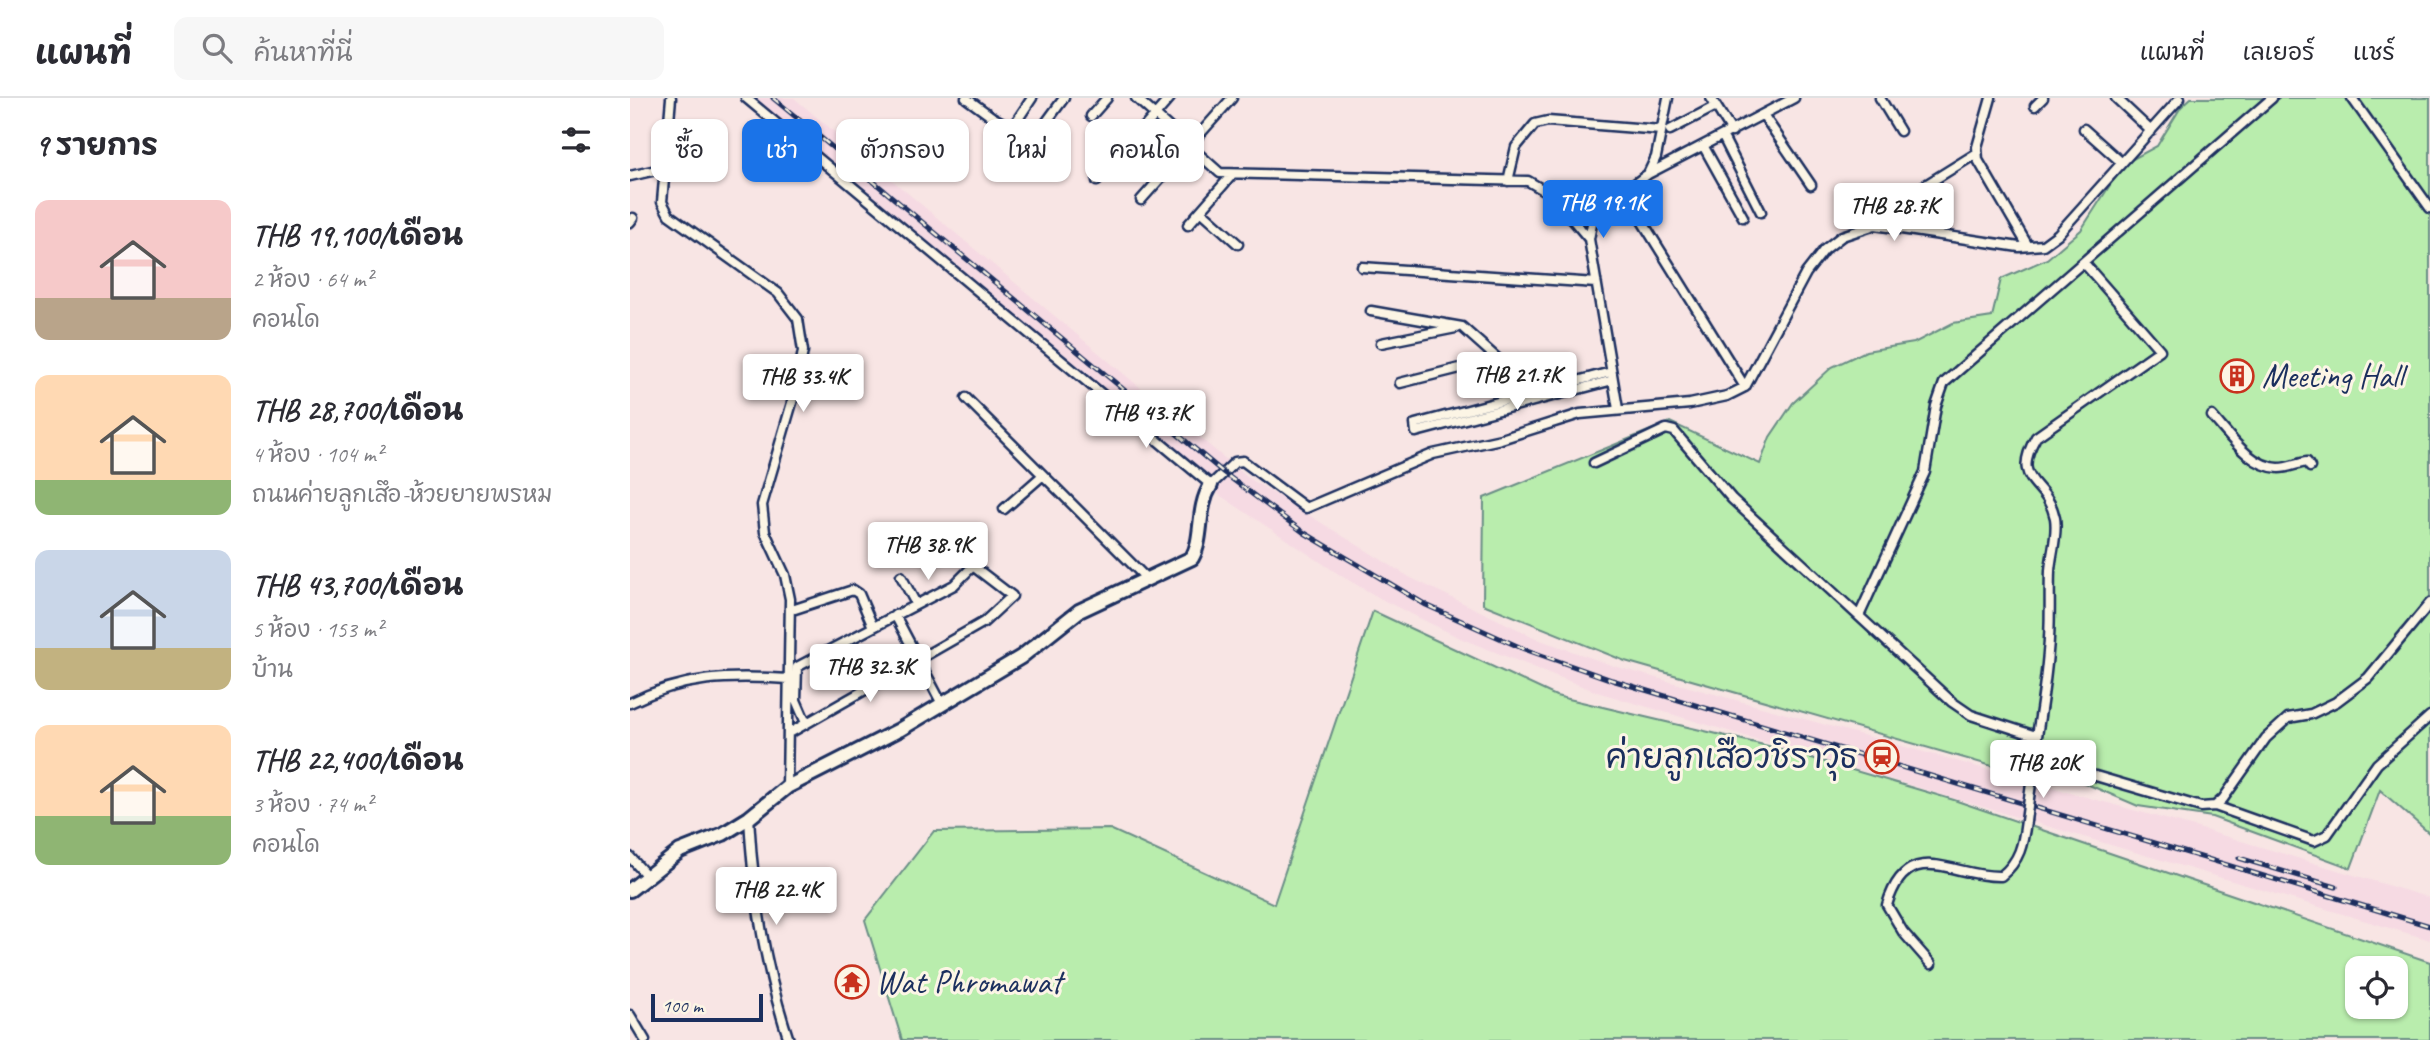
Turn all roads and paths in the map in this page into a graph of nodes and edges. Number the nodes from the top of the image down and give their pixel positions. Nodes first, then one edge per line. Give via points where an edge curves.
1 (671, 98) edge
2 (746, 98) edge
3 (966, 98) edge
4 (1032, 98) edge
5 (1064, 98) edge
6 (1107, 98) edge
7 (1136, 98) edge
8 (1170, 98) edge
9 (1232, 98) edge
10 (1668, 98) edge
11 (1794, 98) edge
12 (1880, 98) edge
13 (1991, 98) edge
14 (2043, 98) edge
15 (2116, 98) edge
16 (2179, 98) edge
17 (2272, 98) edge
18 (2352, 98) edge
19 (977, 101) edge
20 (1714, 102) edge
21 (2035, 106) dead end
22 (1155, 115) junction
23 (1091, 116) dead end
24 (1764, 116) junction
25 (669, 119) edge
26 (1000, 119) edge
27 (1018, 119) edge
28 (1049, 119) edge
29 (1151, 119) edge
30 (1160, 119) edge
31 (2084, 129) dead end
32 (1204, 130) edge
33 (1666, 130) junction
34 (1900, 131) dead end
35 (2151, 131) junction
36 (1732, 132) junction
37 (1723, 137) junction
38 (1704, 147) junction
39 (1977, 153) junction
40 (1204, 159) edge
41 (2121, 162) junction
42 (651, 171) edge
43 (1648, 174) junction
44 (630, 176) edge
45 (1231, 176) junction
46 (1508, 181) junction
47 (664, 182) edge
48 (1157, 182) edge
49 (1811, 185) dead end
50 (1624, 192) junction
51 (1141, 200) dead end
52 (1900, 201) dead end
53 (2430, 208) edge
54 (1201, 211) junction
55 (1761, 212) dead end
56 (1743, 217) dead end
57 (1188, 225) dead end
58 (1589, 239) junction
59 (1238, 244) dead end
60 (2028, 246) junction
61 (2084, 263) junction
62 (1362, 267) dead end
63 (1596, 283) junction
64 (1371, 311) dead end
65 (1462, 327) junction
66 (1381, 344) dead end
67 (1497, 360) junction
68 (1612, 376) junction
69 (1400, 383) dead end
70 (1745, 387) junction
71 (1537, 396) junction
72 (966, 398) dead end
73 (1511, 403) junction
74 (1618, 409) junction
75 (2212, 416) dead end
76 (1458, 417) dead end
77 (1594, 463) dead end
78 (2310, 467) dead end
79 (1043, 475) junction
80 (1211, 485) junction
81 (1004, 509) dead end
82 (939, 540) dead end
83 (973, 566) junction
84 (901, 576) dead end
85 (1147, 579) junction
86 (2430, 603) edge
87 (916, 604) junction
88 (795, 609) dead end
89 (895, 615) junction
90 (1859, 616) junction
91 (873, 627) junction
92 (919, 660) junction
93 (788, 679) junction
94 (630, 703) edge
95 (942, 704) junction
96 (2430, 716) edge
97 (806, 723) junction
98 (793, 731) dead end
99 (2036, 736) junction
100 (2034, 749) junction
101 (787, 787) junction
102 (2215, 806) junction
103 (749, 818) junction
104 (630, 857) edge
105 (647, 876) junction
106 (630, 890) edge
107 (1931, 964) dead end
108 (630, 1015) edge
109 (645, 1040) edge
110 (789, 1040) edge

1 - 25 street
2 - 80 street
3 - 19 street
4 - 27 street
5 - 28 street
6 - 23 street
7 - 22 street
8 - 22 street
9 - 32 street
10 - 33 street
11 - 24 street
12 - 34 street
13 - 39 street
14 - 21 street
15 - 35 street
16 - 35 street
17 - 61 street
18 - 53 street
19 - 26 street
20 - 33 street
20 - 36 street
22 - 29 street
22 - 30 street
24 - 36 street
24 - 49 street
31 - 41 street
33 - 43 street
33 - 46 street via 1548,121 1535,124 1516,147
35 - 41 street
36 - 37 street
37 - 38 street
37 - 55 street
38 - 43 street
38 - 56 street
39 - 52 street
39 - 60 street via 1988,182
40 - 45 street
41 - 60 street via 2058,234 2043,245
42 - 44 street
43 - 50 street
45 - 46 street
45 - 54 street
46 - 58 street via 1540,186
47 - 93 street via 662,202 669,215 778,293 798,319 803,351 796,389 762,505 765,532 785,575 790,599
48 - 51 street
50 - 58 street via 1593,219
50 - 70 street
54 - 57 street
54 - 59 street
58 - 63 street
60 - 70 street via 1875,225 1842,236 1806,273
61 - 90 street via 1944,383 1925,472
61 - 99 street via 2160,350 2036,437 2025,456 2027,473 2050,503 2055,519 2048,656
62 - 63 street
63 - 68 street
64 - 65 street
65 - 66 street
65 - 67 street
67 - 69 street
67 - 71 street
67 - 73 street
68 - 71 street
68 - 74 street
70 - 74 street via 1690,404
71 - 73 street
72 - 79 street
73 - 76 street
74 - 80 street via 1580,414 1433,454 1306,508 1243,461 1235,462
75 - 78 street via 2261,464 2279,468 2307,462
77 - 90 street via 1666,429 1674,431 1732,499
79 - 81 street
79 - 85 street
80 - 85 street via 1192,558
82 - 83 street
83 - 87 street via 954,584
83 - 92 street via 1012,596 984,622
84 - 87 street
85 - 95 street via 1079,611 1020,657
86 - 102 street via 2368,678 2336,702 2288,718 2266,738
87 - 89 street
88 - 91 street via 853,590
89 - 91 street
89 - 92 street
90 - 99 street via 1962,710
91 - 97 street via 797,667 796,700
92 - 95 street
92 - 97 street
93 - 94 street via 740,675 680,682
93 - 101 street
95 - 101 street
96 - 102 street via 2377,764 2327,835 2314,841
97 - 98 street
99 - 100 street
100 - 102 street via 2048,762 2201,807
100 - 107 street, bridge via 2022,848 2014,866 2001,876 1960,872 1934,862 1919,864 1892,888 1887,905
101 - 103 street
103 - 105 street via 680,851
103 - 110 street via 760,922
104 - 105 street
105 - 106 street
108 - 109 street

